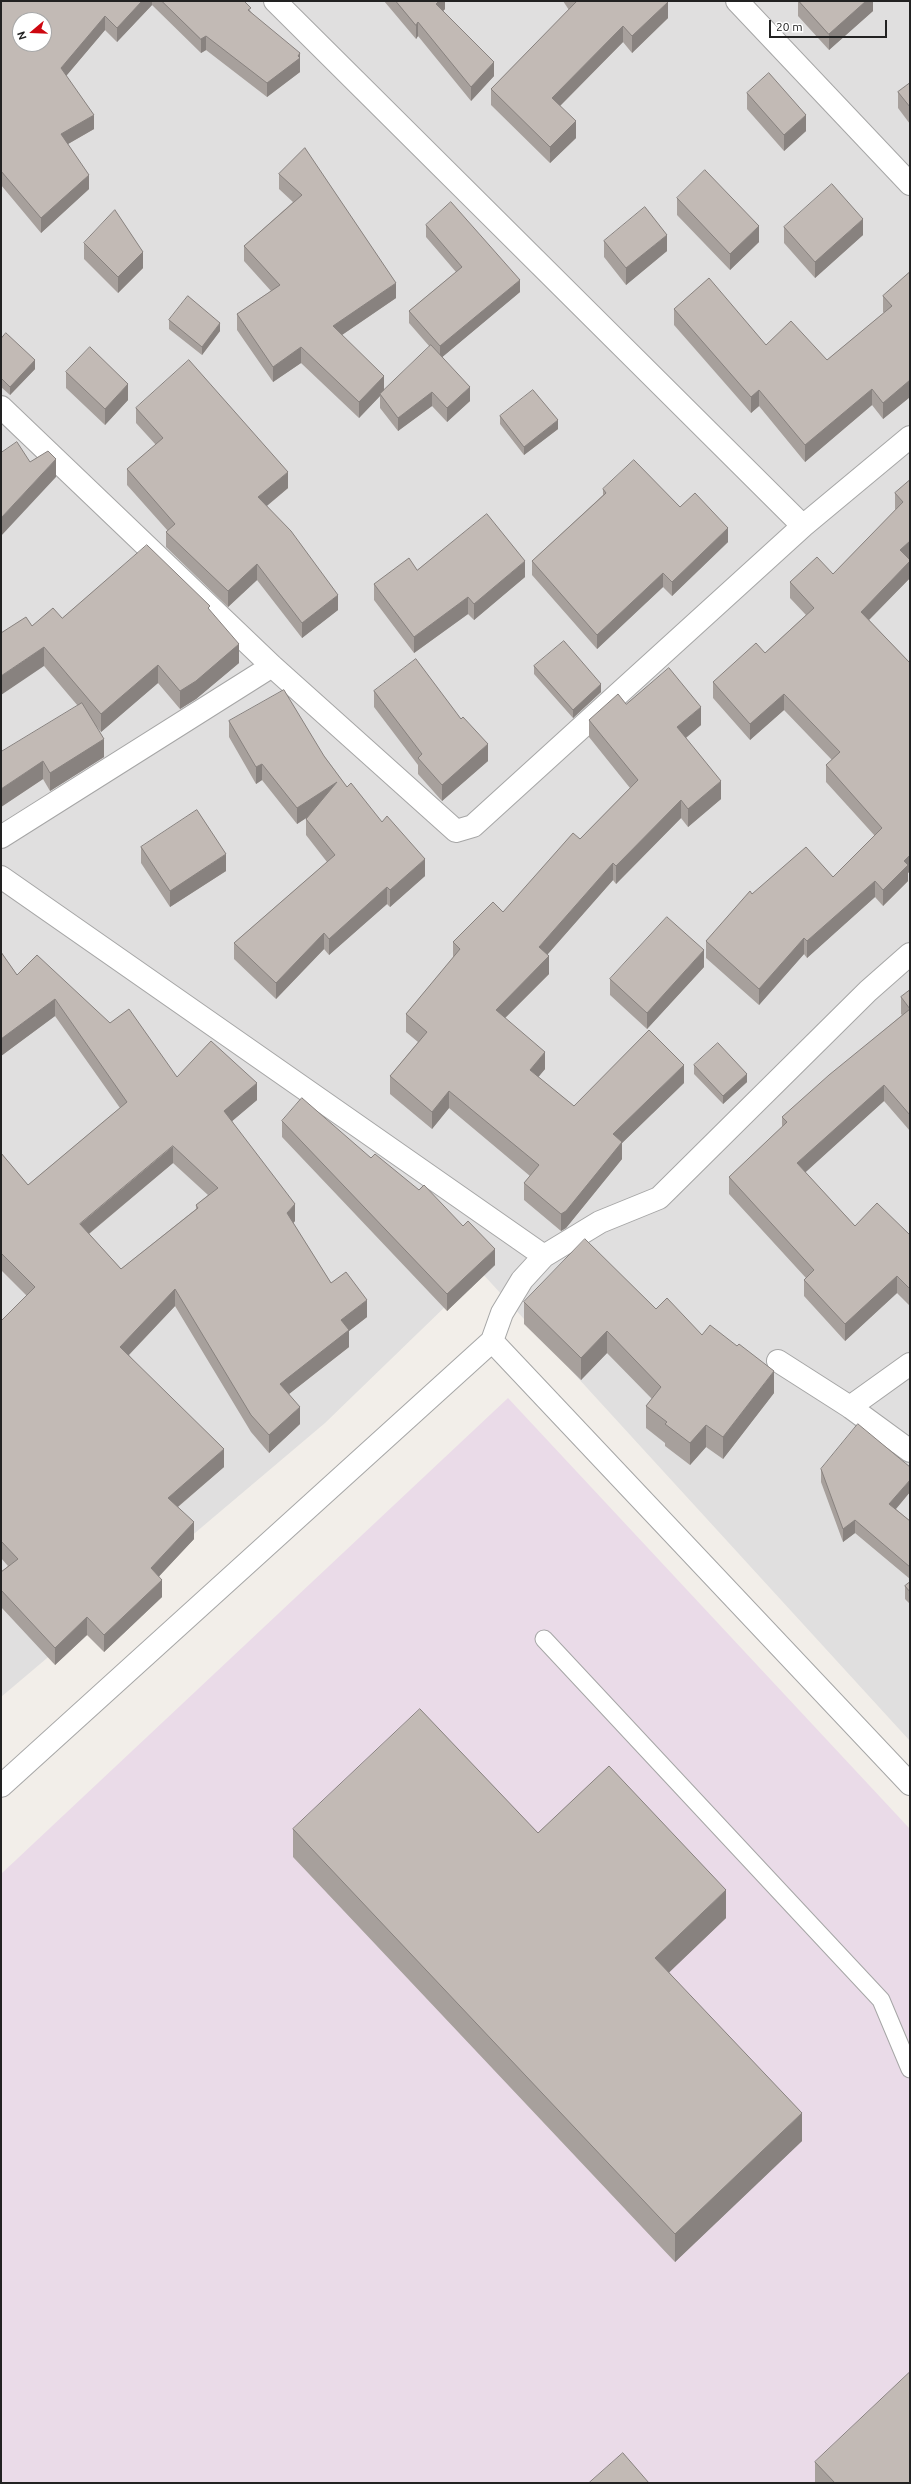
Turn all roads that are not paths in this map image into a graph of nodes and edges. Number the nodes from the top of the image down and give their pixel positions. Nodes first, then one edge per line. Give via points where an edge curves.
1 (274, 1) edge
2 (737, 1) edge
3 (910, 184) edge
4 (1, 407) edge
5 (910, 438) edge
6 (803, 526) junction
7 (272, 666) junction
8 (1, 837) edge
9 (1, 877) edge
10 (910, 954) edge
11 (544, 1256) junction
12 (492, 1341) junction
13 (778, 1361) dead end
14 (910, 1364) edge
15 (850, 1407) junction
16 (910, 1451) edge
17 (544, 1639) dead end
18 (910, 1784) edge
19 (1, 1786) edge
20 (910, 2069) edge

1 - 6 street
2 - 3 street
4 - 7 street
5 - 6 street
6 - 7 street via 468,828 456,831
7 - 8 street
9 - 11 street
10 - 11 street via 868,991 659,1198 600,1222
11 - 12 street via 522,1280 502,1313
12 - 18 street
12 - 19 street
13 - 15 street
14 - 15 street
15 - 16 street
17 - 20 lane via 881,2000

